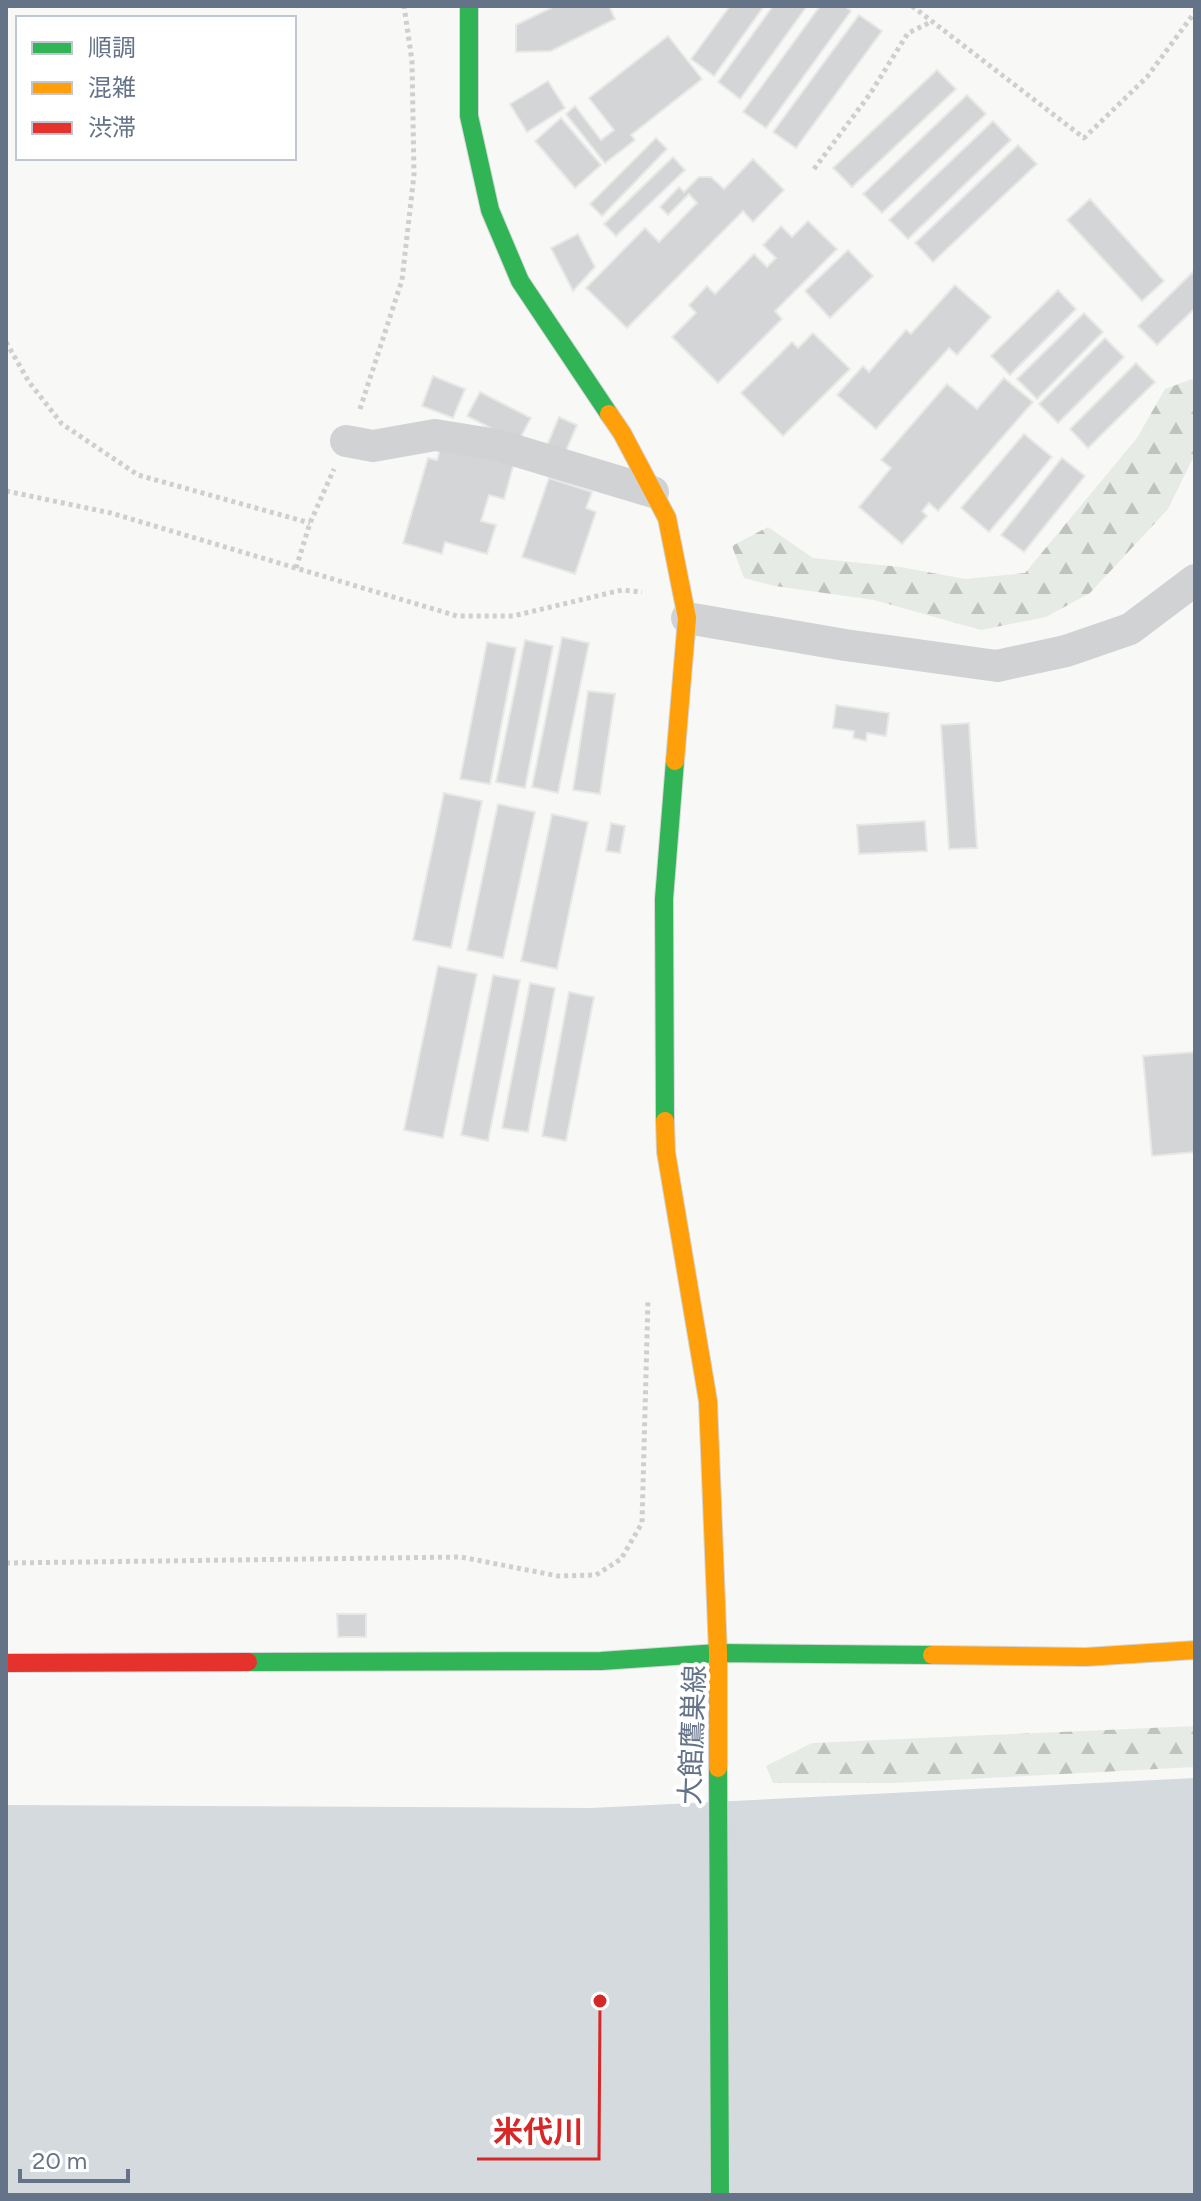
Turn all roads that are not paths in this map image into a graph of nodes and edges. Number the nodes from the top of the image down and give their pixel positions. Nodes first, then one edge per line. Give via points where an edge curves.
1 (469, 6) edge
2 (346, 441) road end
3 (653, 492) junction
4 (1195, 580) edge
5 (685, 606) junction
6 (1195, 1650) edge
7 (718, 1653) junction
8 (6, 1663) edge
9 (720, 2195) edge

1 - 3 street via 469,116 490,210 520,281 622,433
2 - 3 street via 373,446 435,435 497,445
3 - 5 street via 667,518
4 - 5 street via 1130,629 1066,651 997,666 845,645
5 - 7 street via 664,899 666,1152 708,1401
6 - 7 street, 大館鷹巣線 via 1086,1657
7 - 8 street via 601,1661
7 - 9 street, 大館鷹巣線

